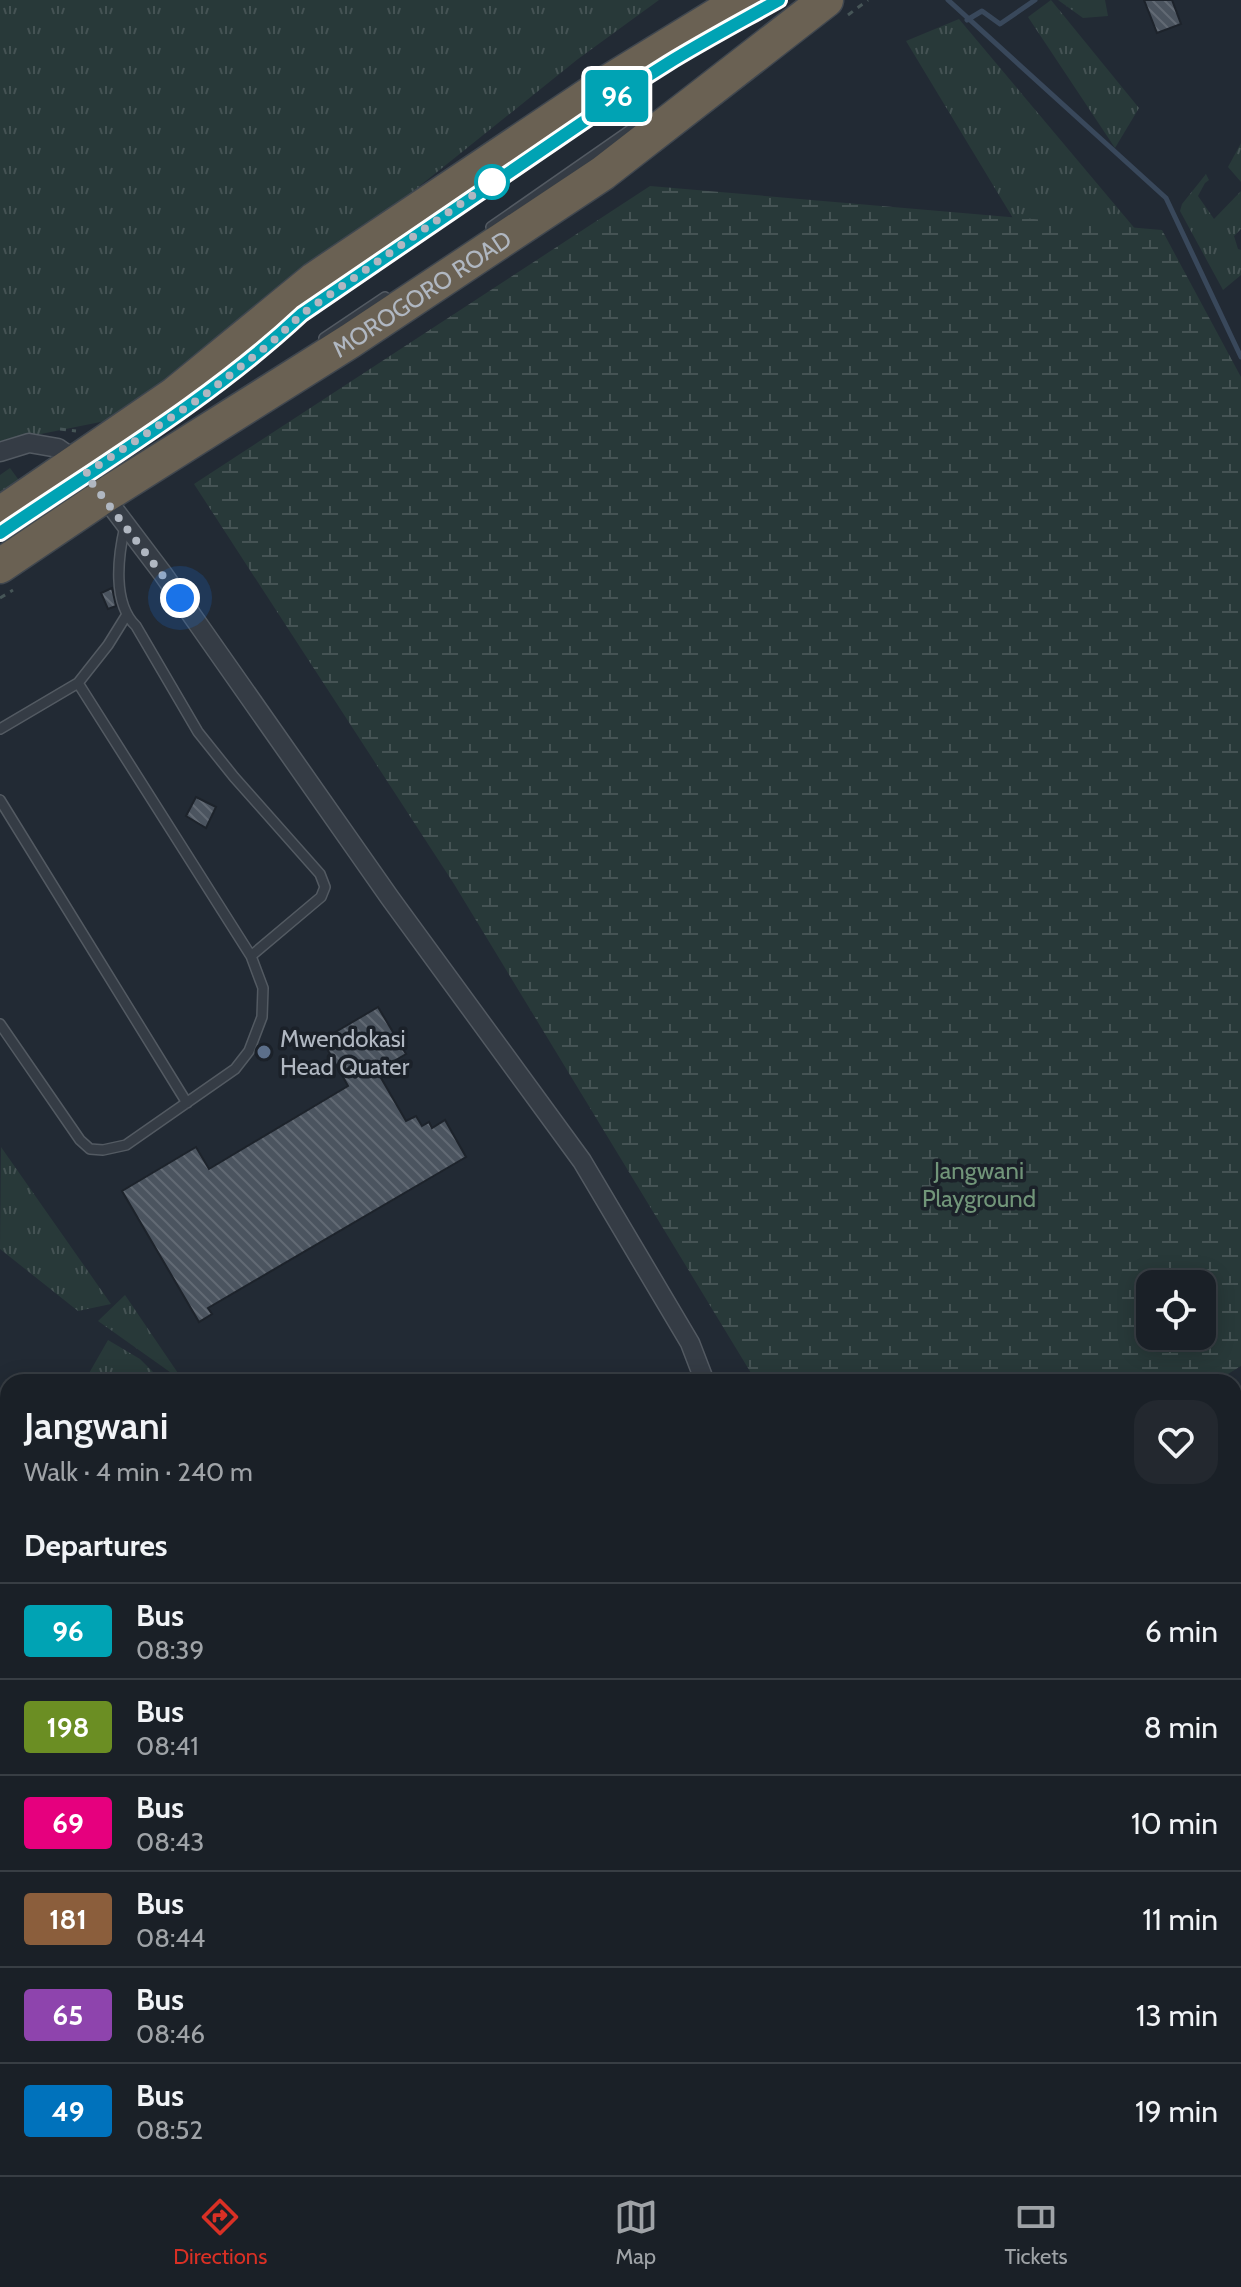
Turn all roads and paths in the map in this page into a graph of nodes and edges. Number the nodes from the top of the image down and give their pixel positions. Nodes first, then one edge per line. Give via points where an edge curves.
1 (742, 0) edge
2 (779, 0) edge
3 (826, 0) edge
4 (703, 43) dead end
5 (627, 87) dead end
6 (647, 119) dead end
7 (480, 235) dead end
8 (400, 288) dead end
9 (320, 340) dead end
10 (137, 440) dead end
11 (0, 452) edge
12 (90, 480) junction
13 (0, 514) edge
14 (125, 526) junction
15 (0, 566) edge
16 (126, 616) junction
17 (78, 683) junction
18 (0, 729) edge
19 (0, 800) edge
20 (251, 956) junction
21 (0, 1024) edge
22 (187, 1103) junction
23 (702, 1374) edge

1 - 12 highway, MOROGORO ROAD via 605,84 315,279 175,394
2 - 4 lane
3 - 12 highway, MOROGORO ROAD via 603,173 350,341
5 - 10 lane, MOROGORO ROAD via 314,305 202,397
6 - 7 lane, MOROGORO ROAD
8 - 9 lane, MOROGORO ROAD
11 - 12 street via 29,443 58,448
12 - 13 highway, MOROGORO ROAD
12 - 14 street
12 - 15 highway, MOROGORO ROAD
14 - 16 lane via 117,562
14 - 23 street via 582,1161 690,1343
16 - 17 lane
16 - 20 lane via 198,732 320,874 325,887 321,897
17 - 18 lane
17 - 20 lane
19 - 22 lane
20 - 22 lane via 263,988 258,1032 235,1069
21 - 22 lane via 90,1149 126,1145

